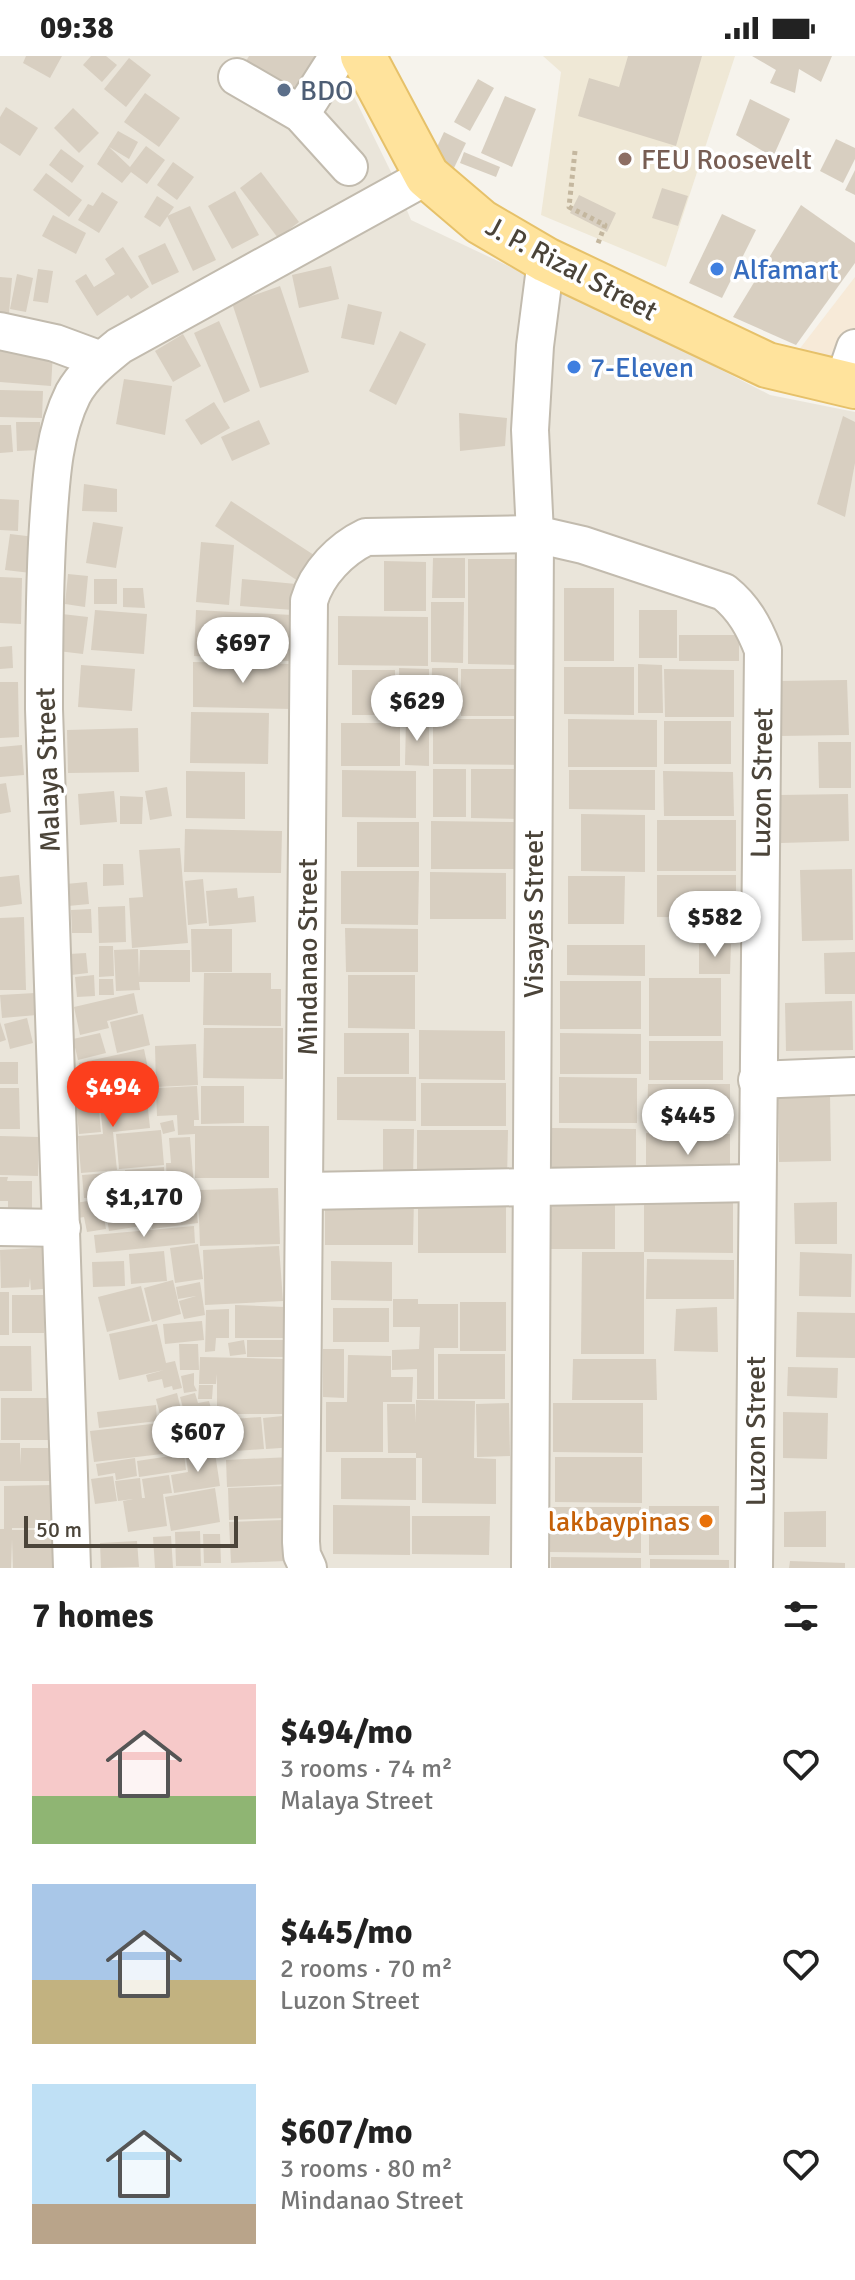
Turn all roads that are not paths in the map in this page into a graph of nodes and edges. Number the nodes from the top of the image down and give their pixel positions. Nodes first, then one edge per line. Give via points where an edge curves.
1 (338, 56) edge
2 (363, 56) edge
3 (237, 77) dead end
4 (301, 114) junction
5 (349, 167) dead end
6 (427, 176) junction
7 (546, 260) junction
8 (0, 331) edge
9 (101, 360) junction
10 (851, 372) edge
11 (535, 534) junction
12 (855, 1076) edge
13 (757, 1080) junction
14 (757, 1183) junction
15 (532, 1185) junction
16 (305, 1191) junction
17 (0, 1227) edge
18 (62, 1228) junction
19 (72, 1568) edge
20 (308, 1568) edge
21 (530, 1568) edge
22 (754, 1568) edge

1 - 4 street
2 - 6 main road, J. P. Rizal Street
3 - 4 street
4 - 5 street
6 - 7 main road, J. P. Rizal Street via 481,222
6 - 9 street, Malaya Street via 138,334
7 - 10 main road, J. P. Rizal Street via 767,365
7 - 11 street, Visayas Street via 530,430
8 - 9 street
9 - 18 street, Malaya Street via 74,394 54,456 45,579 44,709
11 - 13 street, Luzon Street via 724,592 739,605 759,640 763,650
11 - 15 street, Visayas Street
11 - 16 street, Mindanao Street via 366,537 336,558 312,590
12 - 13 street
13 - 14 street, Luzon Street
14 - 15 street
14 - 22 street, Luzon Street
15 - 16 street
15 - 21 street, Visayas Street
16 - 20 street, Mindanao Street via 301,1542
17 - 18 street
18 - 19 street, Malaya Street

